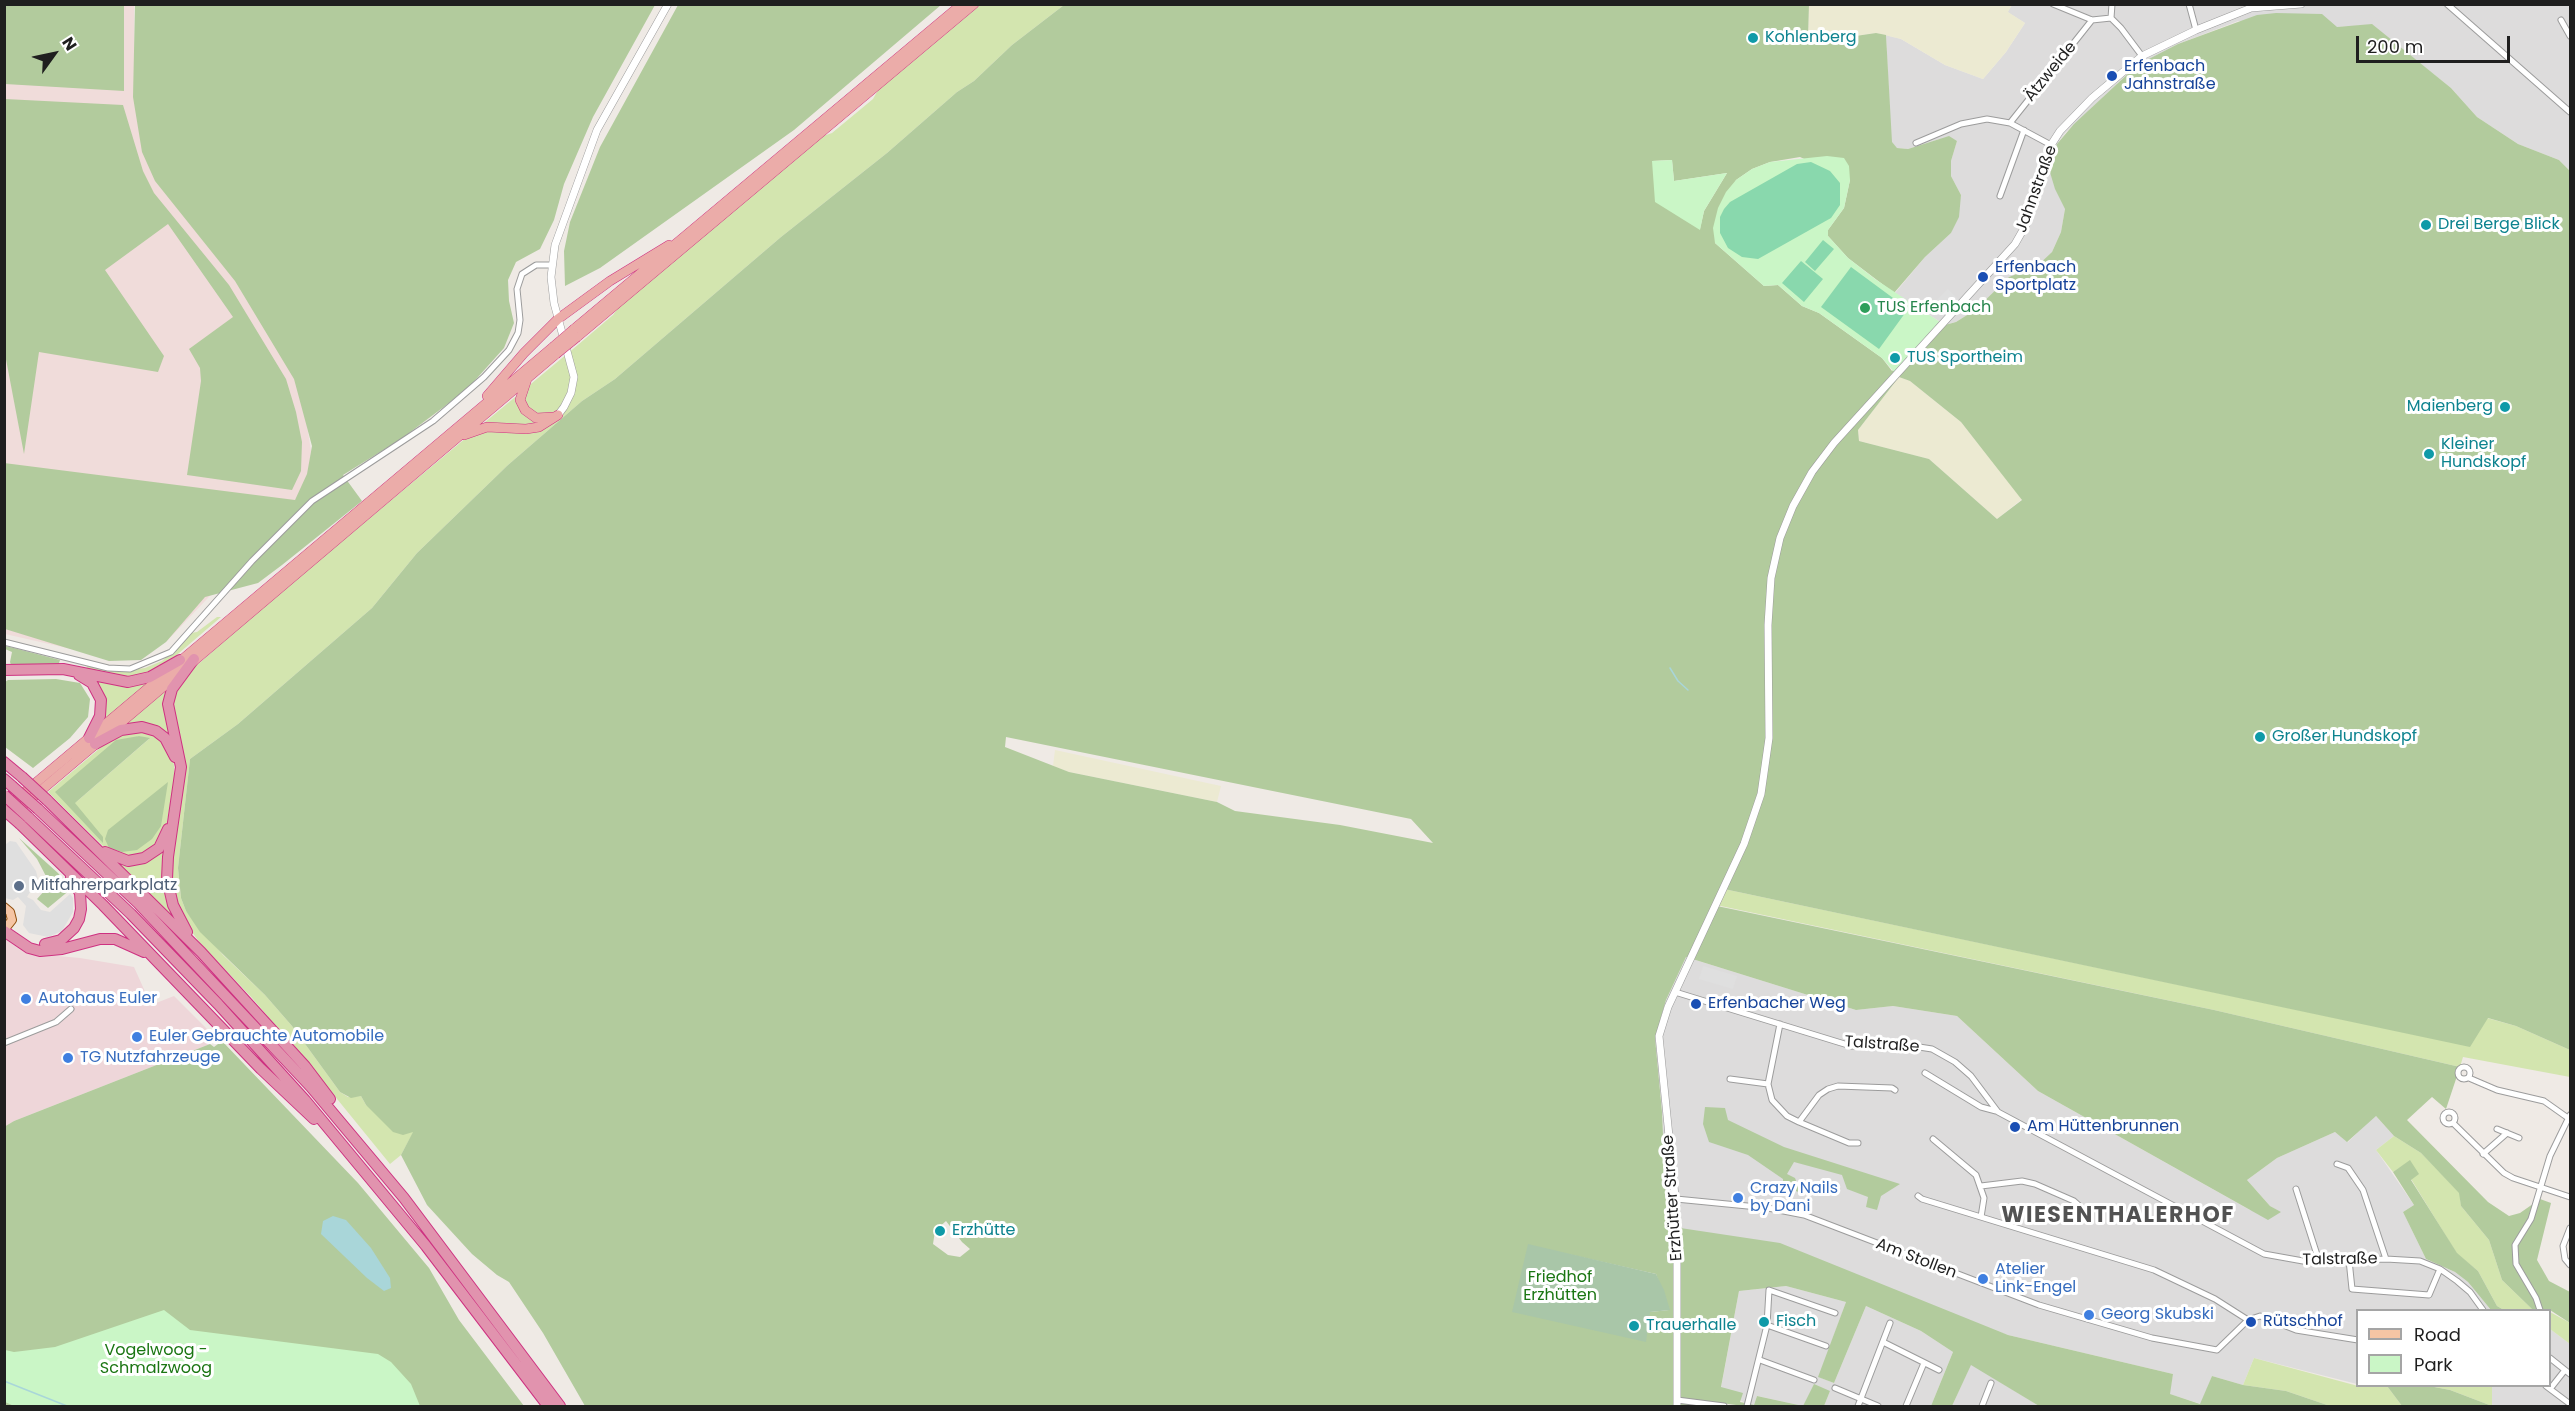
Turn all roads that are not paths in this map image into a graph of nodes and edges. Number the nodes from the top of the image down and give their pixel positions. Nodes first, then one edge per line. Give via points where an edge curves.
1 (668, 4) edge
2 (962, 4) edge
3 (974, 4) edge
4 (2053, 4) edge
5 (2112, 4) edge
6 (2189, 4) edge
7 (2301, 4) edge
8 (2447, 4) edge
9 (2111, 18) junction
10 (2092, 20) junction
11 (2561, 20) dead end
12 (2196, 30) junction
13 (2571, 36) edge
14 (2142, 56) junction
15 (2571, 112) edge
16 (2010, 123) junction
17 (2024, 130) junction
18 (1916, 143) dead end
19 (2051, 145) junction
20 (2000, 196) dead end
21 (679, 241) junction
22 (552, 265) junction
23 (558, 319) junction
24 (576, 333) junction
25 (555, 351) junction
26 (529, 376) junction
27 (481, 406) junction
28 (558, 415) junction
29 (456, 437) junction
30 (378, 498) junction
31 (362, 511) junction
32 (4, 642) edge
33 (194, 659) junction
34 (180, 660) junction
35 (4, 672) edge
36 (92, 741) junction
37 (4, 762) edge
38 (8, 782) edge
39 (4, 795) edge
40 (4, 810) edge
41 (24, 820) junction
42 (4, 821) edge
43 (80, 833) junction
44 (67, 869) junction
45 (4, 907) edge
46 (7, 929) edge
47 (201, 952) junction
48 (158, 960) junction
49 (1675, 992) junction
50 (71, 1009) dead end
51 (1780, 1024) junction
52 (4, 1043) edge
53 (1925, 1073) dead end
54 (2469, 1078) dead end
55 (1730, 1079) dead end
56 (1768, 1084) junction
57 (1895, 1090) dead end
58 (1998, 1112) junction
59 (2569, 1116) edge
60 (1799, 1122) junction
61 (2453, 1123) dead end
62 (2497, 1129) dead end
63 (2507, 1133) junction
64 (2519, 1138) dead end
65 (338, 1139) junction
66 (1933, 1140) dead end
67 (1858, 1143) dead end
68 (363, 1149) junction
69 (2483, 1154) junction
70 (2337, 1164) dead end
71 (1981, 1186) junction
72 (2541, 1187) junction
73 (2296, 1189) dead end
74 (1918, 1196) dead end
75 (2571, 1197) edge
76 (1676, 1199) junction
77 (2083, 1209) dead end
78 (1981, 1217) junction
79 (2571, 1228) edge
80 (2386, 1259) junction
81 (2349, 1260) junction
82 (2319, 1261) junction
83 (2571, 1265) edge
84 (2440, 1269) junction
85 (2482, 1309) edge
86 (2539, 1309) edge
87 (1835, 1313) dead end
88 (2248, 1320) junction
89 (1890, 1323) dead end
90 (1767, 1325) junction
91 (2356, 1340) edge
92 (1883, 1342) junction
93 (1826, 1346) dead end
94 (1760, 1360) junction
95 (2551, 1360) edge
96 (1924, 1363) junction
97 (1940, 1370) dead end
98 (2565, 1370) junction
99 (2571, 1374) edge
100 (1814, 1380) dead end
101 (1991, 1383) dead end
102 (2551, 1384) edge
103 (2548, 1387) edge
104 (1835, 1388) dead end
105 (1861, 1399) junction
106 (1677, 1403) edge
107 (1983, 1404) edge
108 (2571, 1404) edge
109 (548, 1407) edge
110 (560, 1407) edge
111 (1724, 1407) edge
112 (1747, 1407) edge
113 (1858, 1407) edge
114 (1878, 1407) edge
115 (1906, 1407) edge
116 (1991, 1407) edge

1 - 22 street via 597,130 568,205
2 - 21 highway
3 - 24 highway
4 - 10 street
5 - 9 street
6 - 12 street
7 - 12 street, Jahnstraße via 2251,8
8 - 15 street
9 - 10 street
9 - 14 street
10 - 16 street, Ätzweide
11 - 13 street
12 - 14 street, Jahnstraße
14 - 19 street, Jahnstraße via 2091,98
16 - 17 street
16 - 18 street via 1972,121
17 - 19 street
17 - 20 street
19 - 49 street, Jahnstraße via 2027,223 2015,244 1822,457 1780,537 1769,607 1769,738 1761,794 1744,844
21 - 23 highway via 610,280
21 - 24 highway
22 - 23 street
22 - 32 street via 536,265 522,274 517,289 518,333 509,350 484,377 433,421 312,501 171,652 130,669 108,669
23 - 27 highway
23 - 28 street via 574,377 571,393
24 - 25 highway, bridge
25 - 26 highway
25 - 27 highway
26 - 28 highway via 520,400 525,410 542,419
26 - 29 highway
27 - 30 highway
28 - 29 highway via 539,427 487,427
29 - 30 highway
30 - 31 highway
31 - 33 highway
31 - 34 highway
33 - 36 highway
33 - 47 highway via 168,698 168,715 181,767 167,879 179,919
34 - 35 highway via 150,677 128,682 73,670
34 - 36 highway
35 - 36 highway via 62,673 88,679 99,693 101,707
36 - 40 highway
36 - 42 highway
36 - 43 highway via 131,727 156,731 165,738 175,757 177,780 164,840 144,858 120,859
37 - 43 highway, bridge
38 - 68 highway, bridge via 138,903 210,977
39 - 41 highway, bridge
40 - 41 highway, bridge
41 - 44 highway
41 - 65 highway via 131,914
43 - 47 highway
44 - 46 highway via 80,893 81,909 74,928 49,945 31,943
44 - 48 highway
45 - 46 main road via 12,916
46 - 48 highway via 28,948 40,951 115,939
47 - 68 highway via 305,1066
48 - 65 highway via 261,1069
49 - 51 street, Talstraße
49 - 76 street, Erzhütter Straße via 1659,1042
50 - 52 street via 56,1022
51 - 56 street
51 - 58 street, Talstraße via 1851,1046 1900,1044 1932,1049 1971,1076
53 - 58 street, Talstraße via 1981,1107
54 - 59 street via 2497,1090 2544,1101
55 - 56 street
56 - 60 street via 1779,1110
57 - 60 street via 1853,1086 1828,1089 1811,1103
58 - 82 street, Talstraße via 2264,1254
59 - 72 street via 2550,1156
60 - 67 street via 1849,1143
61 - 69 street
62 - 63 street
63 - 64 street
63 - 69 street
65 - 109 highway via 426,1246
66 - 71 street via 1969,1168
68 - 110 highway via 431,1233
69 - 72 street via 2512,1178
70 - 80 street via 2348,1168 2363,1190
71 - 77 street via 2022,1181 2074,1201
71 - 78 street
72 - 75 street
72 - 86 street via 2531,1219 2515,1245 2516,1264
73 - 82 street
74 - 78 street
76 - 88 street, Am Stollen via 1804,1215 2038,1305 2152,1338 2217,1350
76 - 106 street, Erzhütter Straße
78 - 88 street via 2154,1270 2215,1299
79 - 83 street via 2563,1246 2565,1259
80 - 81 street, Talstraße
80 - 84 street, Talstraße via 2420,1261
81 - 82 street, Talstraße
81 - 84 street via 2352,1289 2429,1295
84 - 85 street, Talstraße via 2470,1292
87 - 90 street via 1769,1290
88 - 91 street via 2260,1316 2296,1330
89 - 92 street
90 - 93 street
90 - 94 street
92 - 96 street
92 - 105 street
94 - 100 street
94 - 112 street
95 - 98 street
96 - 97 street
96 - 115 street
98 - 99 street
98 - 102 street
101 - 107 street
103 - 108 street
104 - 105 street
105 - 113 street
105 - 114 street
106 - 111 street
107 - 116 street

